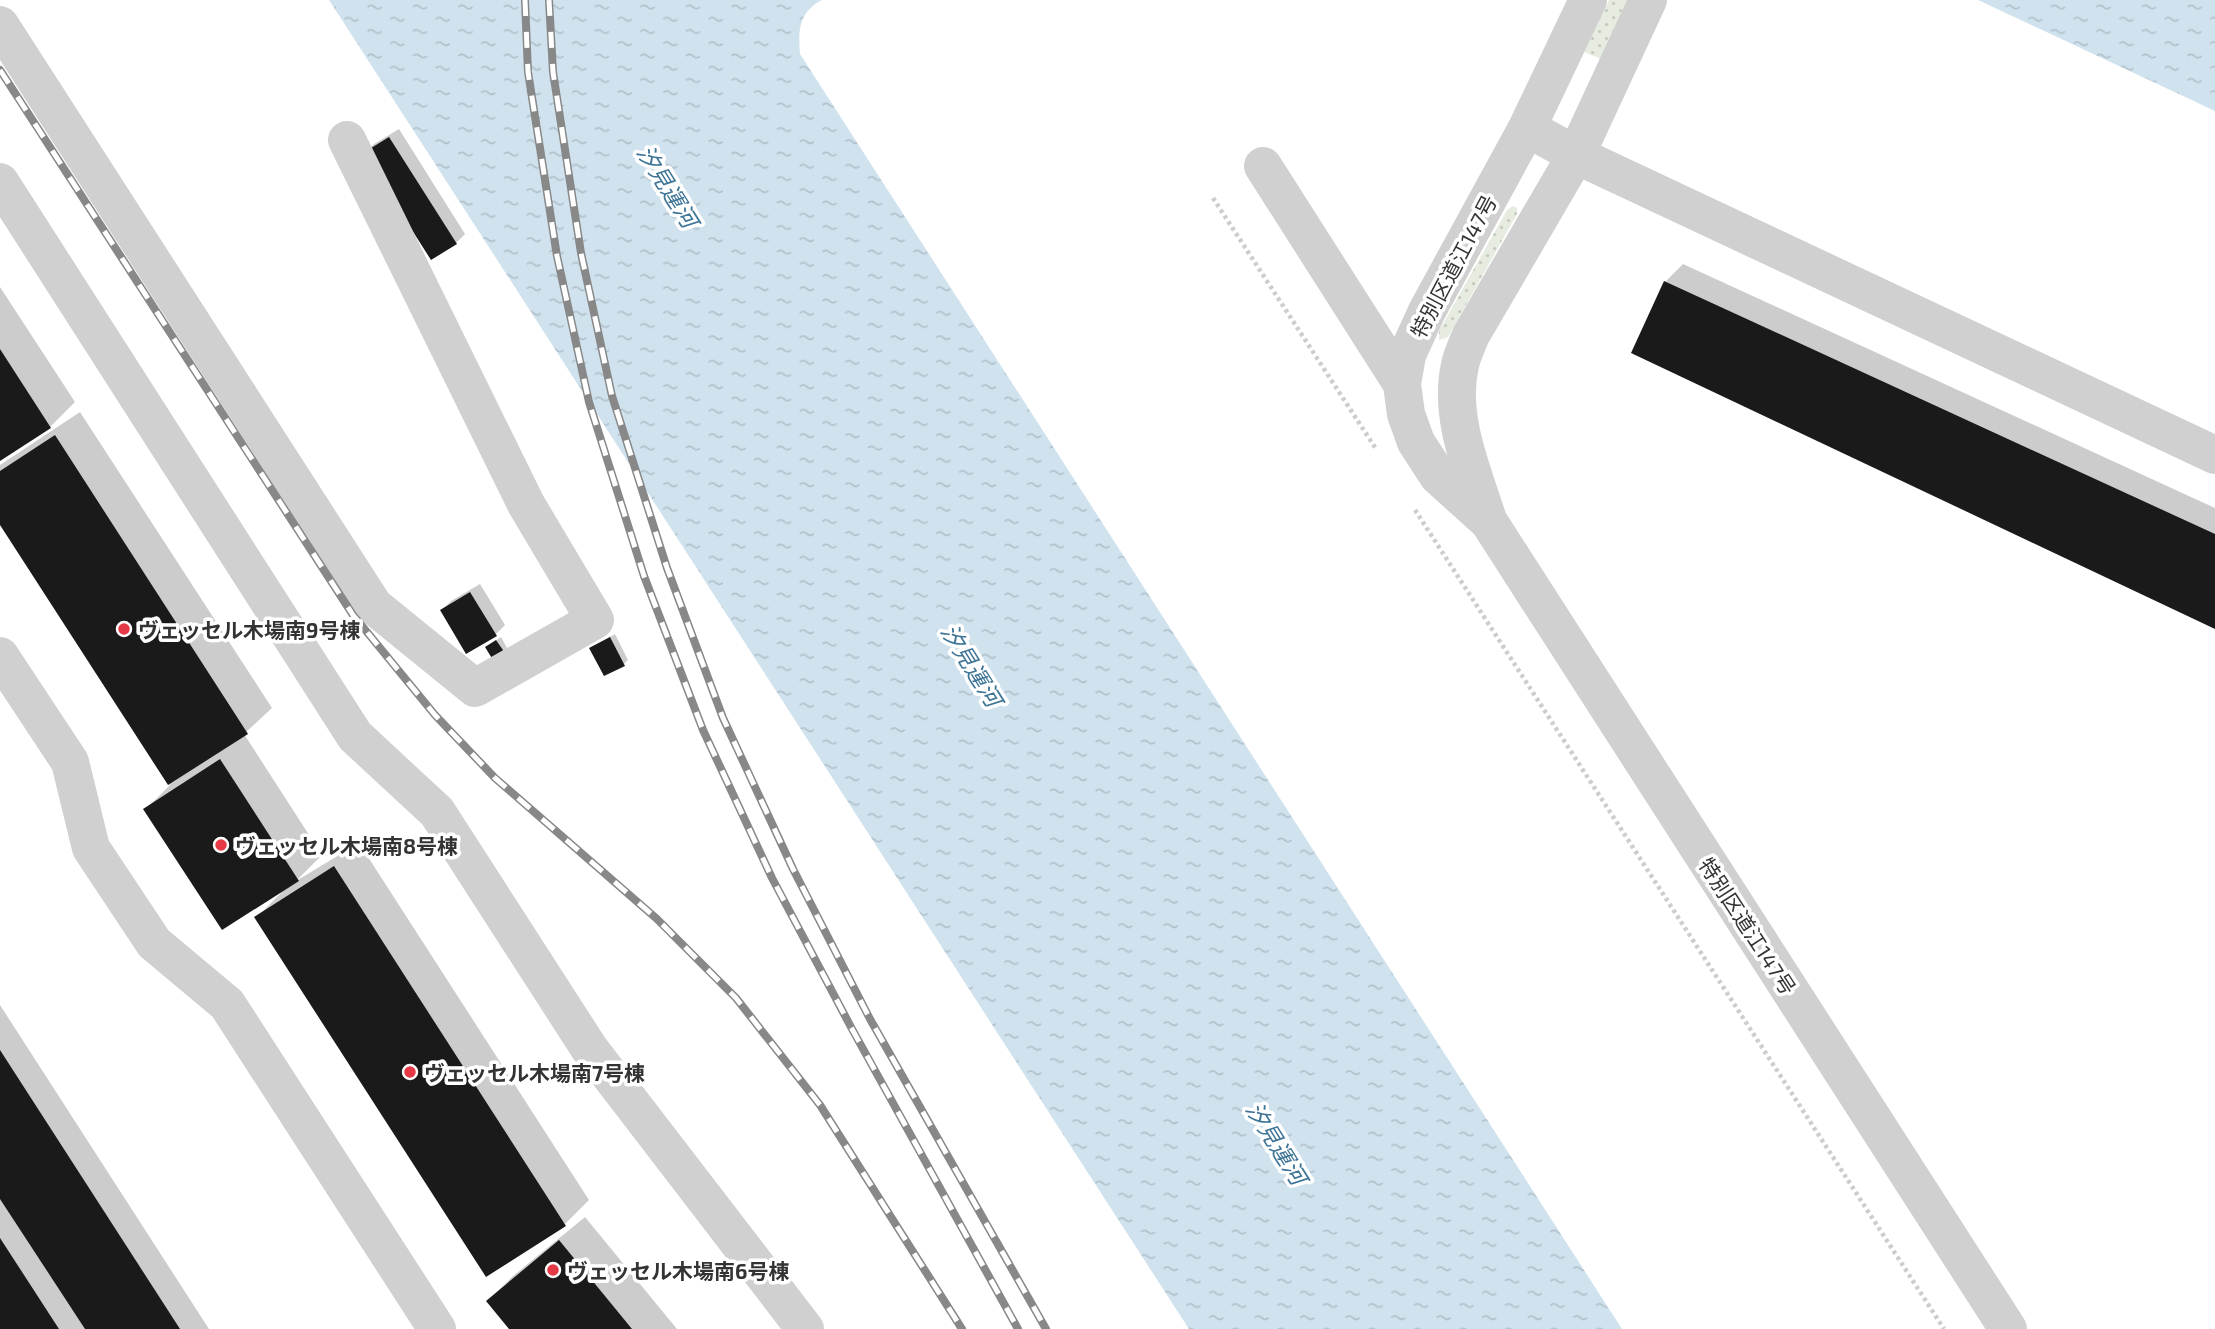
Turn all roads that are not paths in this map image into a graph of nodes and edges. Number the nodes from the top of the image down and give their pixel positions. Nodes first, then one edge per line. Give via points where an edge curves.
1 (1588, 0) edge
2 (1648, 0) edge
3 (0, 25) edge
4 (1527, 128) junction
5 (347, 140) dead end
6 (1576, 155) junction
7 (1263, 166) dead end
8 (0, 182) edge
9 (1402, 384) junction
10 (2215, 455) edge
11 (1489, 522) junction
12 (0, 656) edge
13 (437, 1329) edge
14 (805, 1329) edge
15 (2008, 1329) edge

1 - 4 street, 特別区道江147号
2 - 6 street, 特別区道江147号
3 - 5 street via 374,606 475,688 595,620 526,504
4 - 6 street
4 - 9 street, 特別区道江147号 via 1427,311 1407,355
6 - 10 street
6 - 11 street, 特別区道江147号 via 1471,335 1460,364 1459,418
7 - 9 street
8 - 14 street via 355,736 437,812 589,1048
9 - 11 street, 特別区道江147号 via 1416,442 1438,476
11 - 15 street, 特別区道江147号
12 - 13 street via 70,762 91,848 154,943 227,1004

